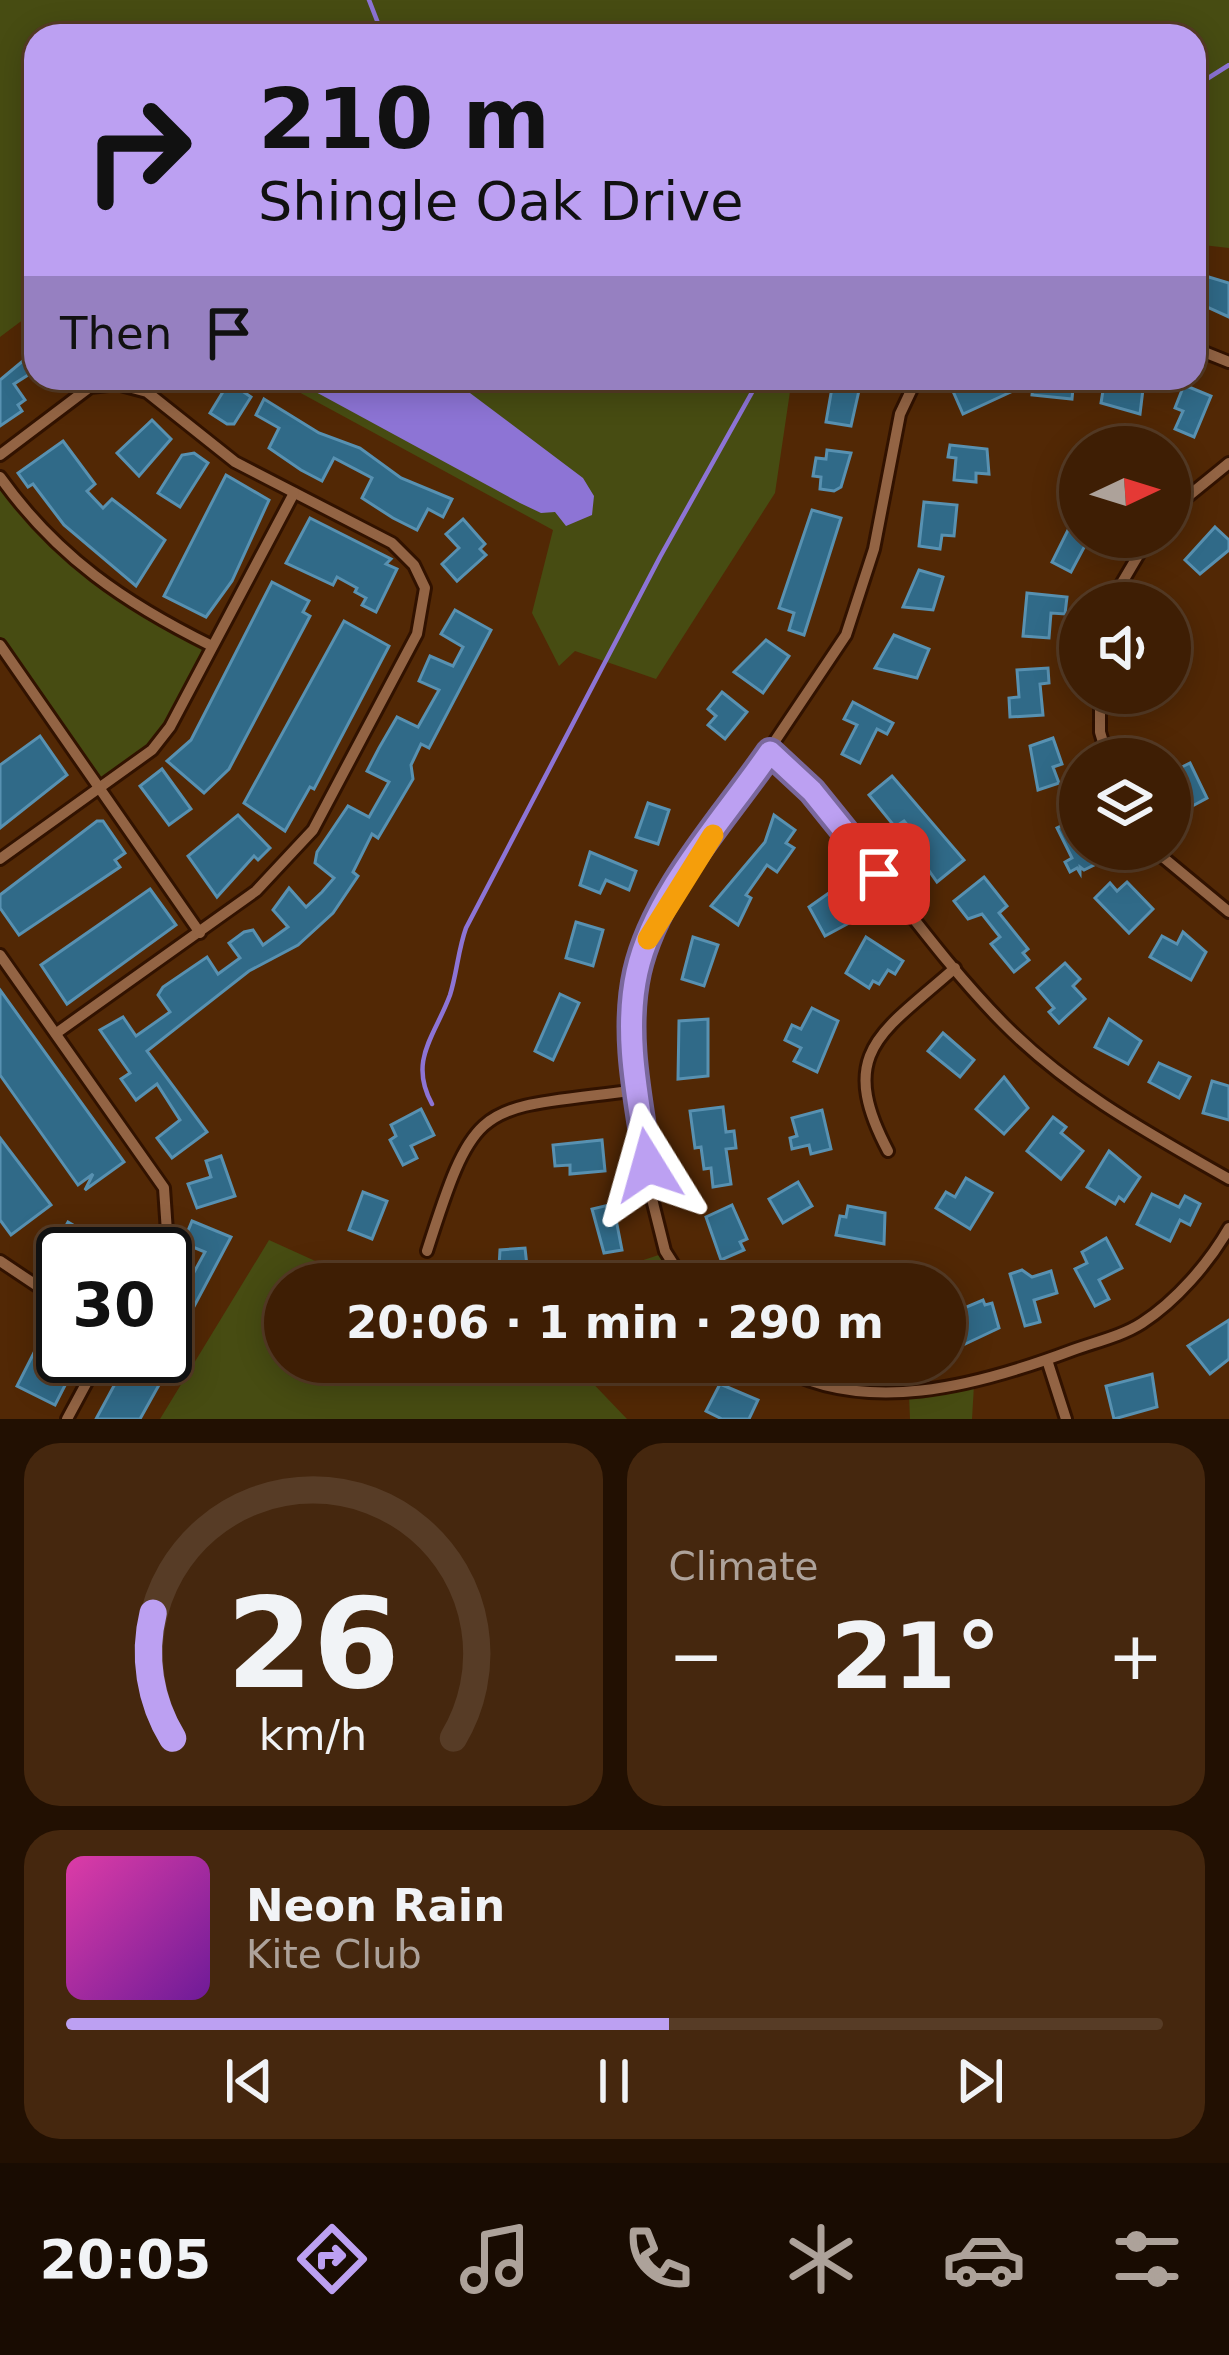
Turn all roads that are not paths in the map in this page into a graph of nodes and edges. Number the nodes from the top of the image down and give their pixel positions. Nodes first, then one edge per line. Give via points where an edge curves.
1 (86, 390) edge
2 (140, 390) edge
3 (911, 390) edge
4 (0, 455) edge
5 (1229, 463) edge
6 (0, 477) edge
7 (294, 494) junction
8 (1191, 494) edge
9 (0, 645) edge
10 (212, 646) junction
11 (770, 752) junction
12 (100, 784) junction
13 (0, 859) edge
14 (1179, 870) edge
15 (1229, 912) edge
16 (200, 933) junction
17 (0, 955) edge
18 (955, 968) junction
19 (58, 1032) junction
20 (637, 1090) junction
21 (888, 1151) dead end
22 (1229, 1179) edge
23 (166, 1227) edge
24 (1229, 1228) edge
25 (427, 1251) dead end
26 (0, 1261) edge
27 (673, 1263) edge
28 (36, 1285) edge
29 (1047, 1360) junction
30 (86, 1383) edge
31 (824, 1383) edge
32 (67, 1419) edge
33 (1066, 1419) edge

1 - 4 street
2 - 7 street via 207,444
3 - 11 street via 859,604
5 - 8 street
6 - 10 street via 83,572
7 - 10 street
7 - 16 street via 392,543 424,588 424,611 313,830 256,891
9 - 12 street
10 - 12 street via 152,750
11 - 18 street via 812,791
11 - 20 street via 644,948 633,1017
12 - 13 street
12 - 16 street
14 - 15 street
16 - 19 street
17 - 19 street
18 - 21 street via 867,1057 863,1095
18 - 22 street via 1059,1075
19 - 23 street via 164,1188
20 - 25 street via 490,1116 457,1159
20 - 27 street
24 - 29 street via 1155,1313
26 - 28 street
29 - 31 street via 975,1382 891,1393
29 - 33 street
30 - 32 street

